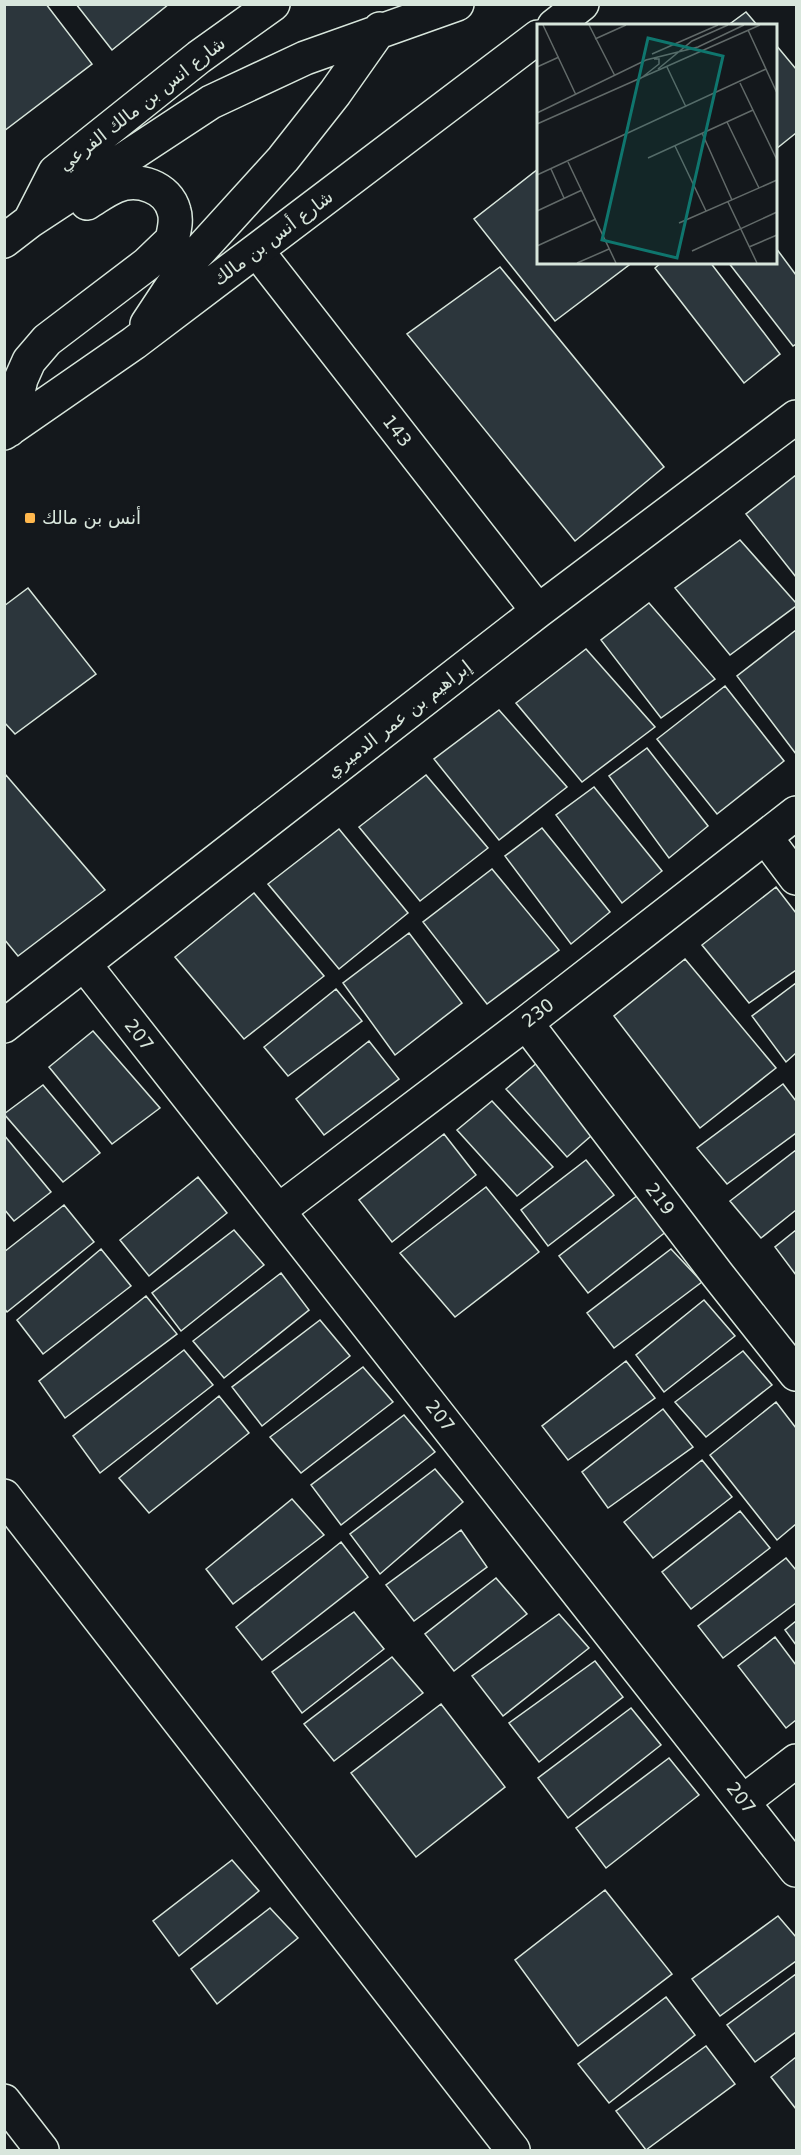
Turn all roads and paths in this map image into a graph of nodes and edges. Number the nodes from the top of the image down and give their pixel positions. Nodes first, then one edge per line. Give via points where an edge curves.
1 (273, 4) edge
2 (457, 4) edge
3 (582, 4) edge
4 (385, 18) edge
5 (557, 24) edge
6 (537, 39) edge
7 (17, 231) edge
8 (256, 251) junction
9 (134, 343) junction
10 (796, 417) edge
11 (7, 432) edge
12 (538, 611) junction
13 (796, 813) edge
14 (766, 838) junction
15 (796, 878) edge
16 (84, 964) junction
17 (526, 1023) junction
18 (4, 1026) edge
19 (278, 1211) junction
20 (796, 1374) edge
21 (4, 1496) edge
22 (796, 1761) edge
23 (744, 1801) junction
24 (796, 1870) edge
25 (4, 2101) edge
26 (42, 2151) edge
27 (513, 2151) edge

1 - 7 street, شارع انس بن مالك الفرعي via 199,57 55,172
2 - 4 street
3 - 5 street
4 - 7 street via 211,102
4 - 9 street via 335,93 283,159 184,268
6 - 8 street, شارع أنس بن مالك
7 - 11 street via 63,218 107,190 128,183 149,184 159,190 175,212 172,240 162,252 47,340 29,361
8 - 9 street, شارع أنس بن مالك
8 - 12 street, 143
9 - 11 street, شارع أنس بن مالك
10 - 12 street, إبراهيم بن عمر الدميري
12 - 16 street, إبراهيم بن عمر الدميري
13 - 14 street, 230
14 - 15 street
14 - 17 street, 230
16 - 18 street, إبراهيم بن عمر الدميري
16 - 19 street, 207
17 - 19 street, 230
17 - 20 street, 219
19 - 23 street, 207
21 - 27 street
22 - 23 street
23 - 24 street, 207
25 - 26 street

